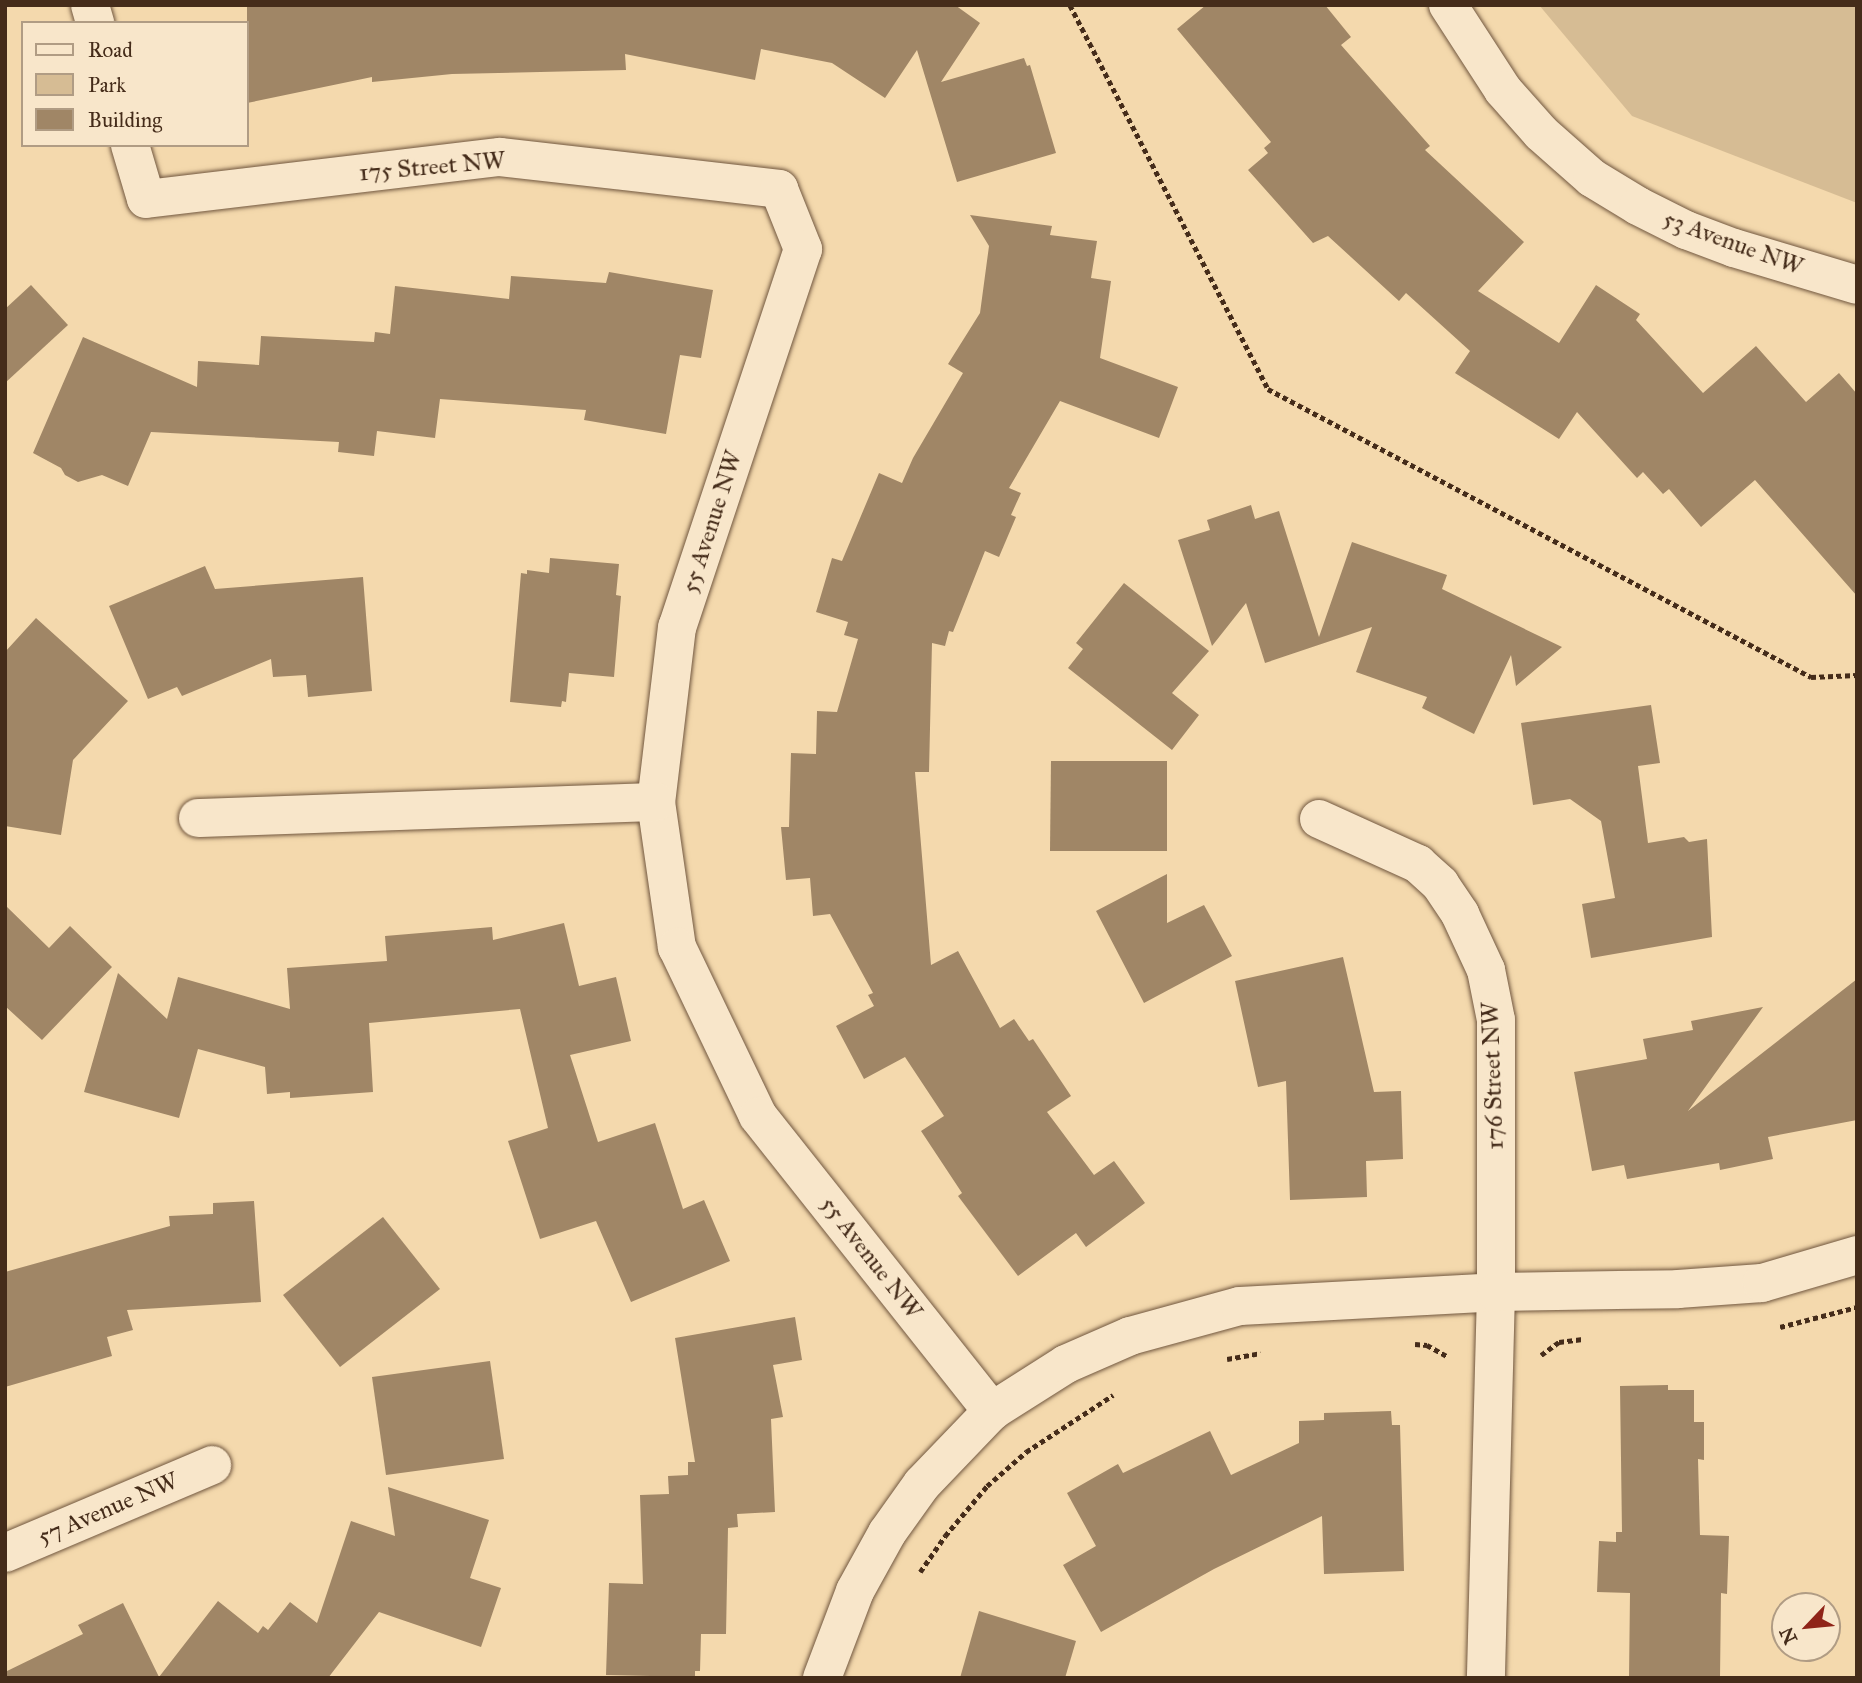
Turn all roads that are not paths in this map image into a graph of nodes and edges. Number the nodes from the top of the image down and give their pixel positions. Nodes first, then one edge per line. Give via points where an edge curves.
1 (1448, 5) edge
2 (131, 147) edge
3 (803, 249) joint
4 (1857, 285) edge
5 (656, 802) junction
6 (198, 818) dead end
7 (1319, 819) dead end
8 (1857, 1255) edge
9 (1496, 1292) junction
10 (992, 1411) junction
11 (212, 1465) dead end
12 (5, 1553) edge
13 (822, 1678) edge
14 (1486, 1678) edge

1 - 4 street, 53 Avenue NW via 1503,90 1541,133 1592,178 1686,230
2 - 3 street, 175 Street NW via 146,199 500,157 779,189
3 - 5 street, 55 Avenue NW via 677,627
5 - 6 street
5 - 10 street, 55 Avenue NW via 677,947 758,1116
7 - 9 street, 176 Street NW via 1418,864 1440,884 1460,915 1486,970 1496,1020
8 - 9 street via 1762,1283
9 - 10 street via 1240,1306 1192,1317 1130,1336 1066,1364
9 - 14 street, 176 Street NW
10 - 13 street via 922,1484 887,1533 855,1591
11 - 12 street, 57 Avenue NW

